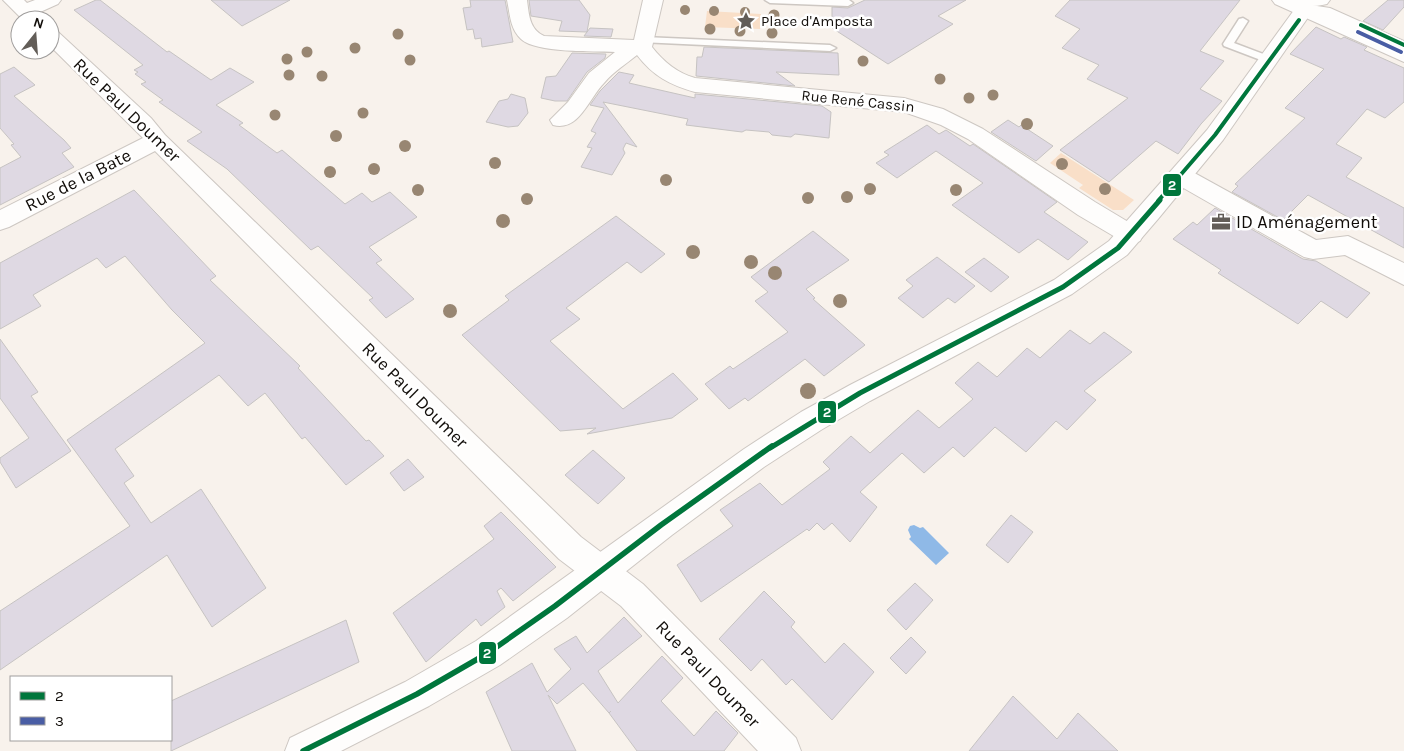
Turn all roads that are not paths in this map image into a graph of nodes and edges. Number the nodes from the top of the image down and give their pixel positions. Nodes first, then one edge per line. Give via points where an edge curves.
1 (50, 0) edge
2 (517, 0) edge
3 (653, 0) edge
4 (770, 0) edge
5 (848, 3) dead end
6 (1311, 6) edge
7 (24, 10) edge
8 (1243, 21) dead end
9 (60, 44) edge
10 (640, 45) junction
11 (1404, 45) edge
12 (830, 48) dead end
13 (1404, 49) edge
14 (1404, 56) edge
15 (1270, 60) junction
16 (560, 120) dead end
17 (157, 140) junction
18 (1181, 176) junction
19 (0, 221) edge
20 (1130, 236) junction
21 (1404, 275) edge
22 (602, 571) junction
23 (303, 751) edge
24 (783, 751) edge

1 - 7 street
2 - 10 street via 523,30 535,40 551,44
3 - 10 street
4 - 5 lane
6 - 11 street
6 - 13 street
6 - 14 street
6 - 15 street
8 - 15 lane via 1228,44
9 - 17 street, Rue Paul Doumer
10 - 12 lane
10 - 16 street via 596,78 576,107
10 - 20 street, Rue René Cassin via 660,70 686,83 904,105 936,113 982,138
15 - 18 street
17 - 19 street, Rue de la Bate
17 - 22 street, Rue Paul Doumer via 530,510 570,548
18 - 20 street
18 - 21 street via 1313,250 1348,245
20 - 22 street via 1063,287 811,421 754,458
22 - 23 street via 488,653 418,694
22 - 24 street, Rue Paul Doumer via 632,595

